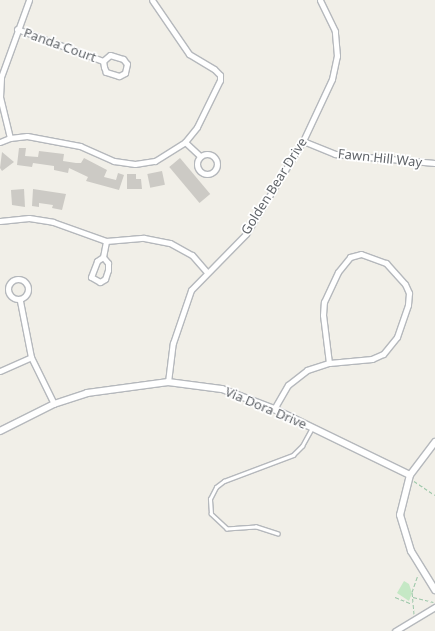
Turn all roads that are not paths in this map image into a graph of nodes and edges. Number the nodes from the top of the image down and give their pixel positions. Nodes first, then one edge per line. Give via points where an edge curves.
1 (29, 0) edge
2 (152, 0) edge
3 (320, 0) edge
4 (17, 29) junction
5 (103, 61) junction
6 (0, 85) edge
7 (10, 138) junction
8 (303, 141) junction
9 (0, 142) edge
10 (185, 142) junction
11 (199, 156) junction
12 (435, 163) edge
13 (0, 221) edge
14 (106, 240) junction
15 (103, 257) junction
16 (207, 272) junction
17 (20, 301) junction
18 (31, 357) junction
19 (329, 363) junction
20 (0, 371) edge
21 (168, 382) junction
22 (54, 404) junction
23 (274, 409) junction
24 (312, 428) junction
25 (0, 432) edge
26 (435, 442) edge
27 (410, 477) junction
28 (278, 534) dead end
29 (435, 590) edge
30 (435, 607) edge
31 (395, 631) edge

1 - 4 street
2 - 10 street via 189,54 218,72 220,80 197,127
3 - 8 street, Golden Bear Drive via 335,31 337,56 332,79
4 - 5 street, Panda Court
4 - 6 street via 3,66
5 - 5 street, Panda Court via 106,72 119,76 127,68 123,59 110,55
6 - 7 street via 0,97
7 - 9 street
7 - 10 street via 27,136 80,146 114,160 135,164 161,158
8 - 12 street, Fawn Hill Way via 335,154
8 - 16 street, Golden Bear Drive via 246,234
10 - 11 street
11 - 11 street via 196,166 207,175 216,172 217,162 208,153
13 - 14 street via 29,218 53,222
14 - 15 street
14 - 16 street via 144,238 170,243 192,255
15 - 15 street via 96,260 91,277 100,282 106,279 108,270 108,263
16 - 21 street, Golden Bear Drive via 191,290 184,304 173,342
17 - 17 street via 27,293 26,282 17,278 9,285 9,295
17 - 18 street
18 - 20 street
18 - 22 street
19 - 19 street via 372,359 383,354 397,336 409,293 405,284 386,264 374,256 362,254 350,257 329,288 323,315
19 - 23 street via 306,370 288,385
21 - 22 street, Via Dora Drive via 87,393
21 - 23 street, Via Dora Drive via 222,389
22 - 25 street, Via Dora Drive
23 - 24 street, Via Dora Drive
24 - 27 street, Via Dora Drive
24 - 28 lane via 302,446 293,455 224,481 216,487 210,499 211,514 227,529 256,528
26 - 27 street
27 - 29 street via 400,515 411,551
30 - 31 street

